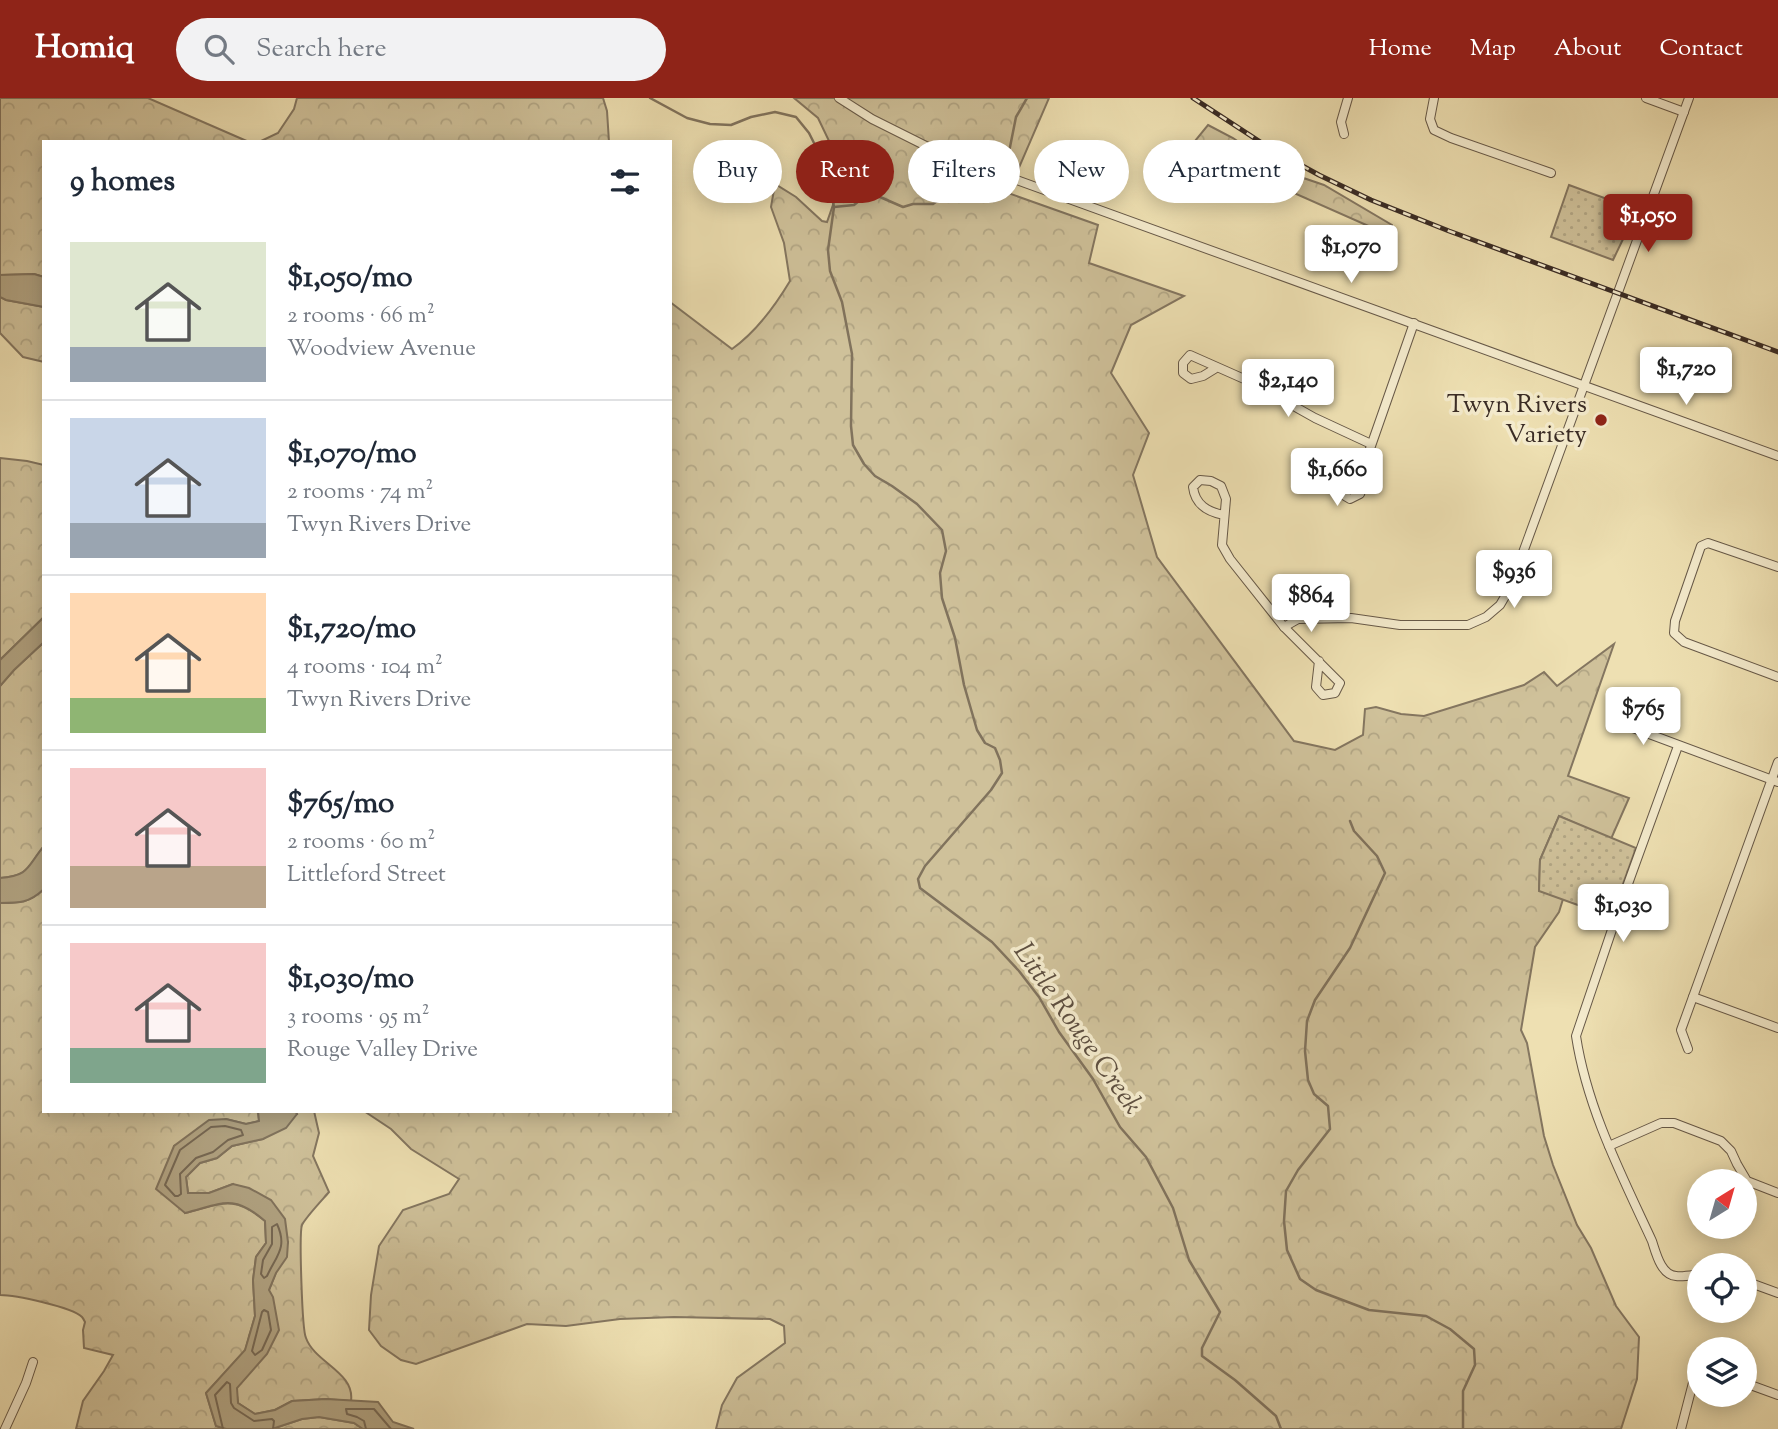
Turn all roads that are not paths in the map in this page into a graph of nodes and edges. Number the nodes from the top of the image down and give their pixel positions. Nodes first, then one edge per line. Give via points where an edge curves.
1 (839, 98) edge
2 (1348, 98) edge
3 (1434, 98) edge
4 (1646, 98) edge
5 (1689, 98) edge
6 (1684, 112) junction
7 (1344, 134) dead end
8 (1551, 173) dead end
9 (1414, 323) junction
10 (1216, 368) dead end
11 (1584, 386) junction
12 (1371, 444) junction
13 (1778, 456) edge
14 (1364, 466) dead end
15 (1224, 515) junction
16 (1778, 567) edge
17 (1284, 627) junction
18 (1319, 661) dead end
19 (1778, 677) edge
20 (1614, 723) dead end
21 (1678, 746) junction
22 (1778, 762) edge
23 (1775, 781) edge
24 (1693, 997) junction
25 (1778, 1028) edge
26 (1688, 1049) dead end
27 (1609, 1146) junction
28 (1778, 1193) edge
29 (1687, 1275) edge
30 (1757, 1285) edge
31 (1778, 1293) edge
32 (33, 1362) dead end
33 (1757, 1387) edge
34 (1778, 1395) edge
35 (1687, 1404) edge
36 (5, 1429) edge
37 (1681, 1429) edge

1 - 9 street via 934,150
2 - 7 street via 1341,122
3 - 8 street via 1430,119 1434,130
4 - 6 street
5 - 6 street
6 - 11 street
9 - 11 street
9 - 12 street
10 - 12 street
11 - 13 street
11 - 17 street via 1510,588 1486,617 1468,625 1298,619
12 - 14 street
15 - 15 street via 1226,499 1221,486 1200,480 1193,487 1194,497 1212,513
15 - 17 street via 1222,545
16 - 19 street via 1708,543 1700,546 1674,633 1684,642
17 - 18 street
20 - 21 street
21 - 23 street
21 - 27 street via 1576,1036 1598,1123
22 - 23 street
23 - 24 street
24 - 25 street
24 - 26 street via 1681,1030
27 - 28 street via 1661,1123 1674,1123 1721,1141 1747,1181
27 - 29 street via 1667,1273
30 - 31 street
32 - 36 street
33 - 34 street
35 - 37 street

